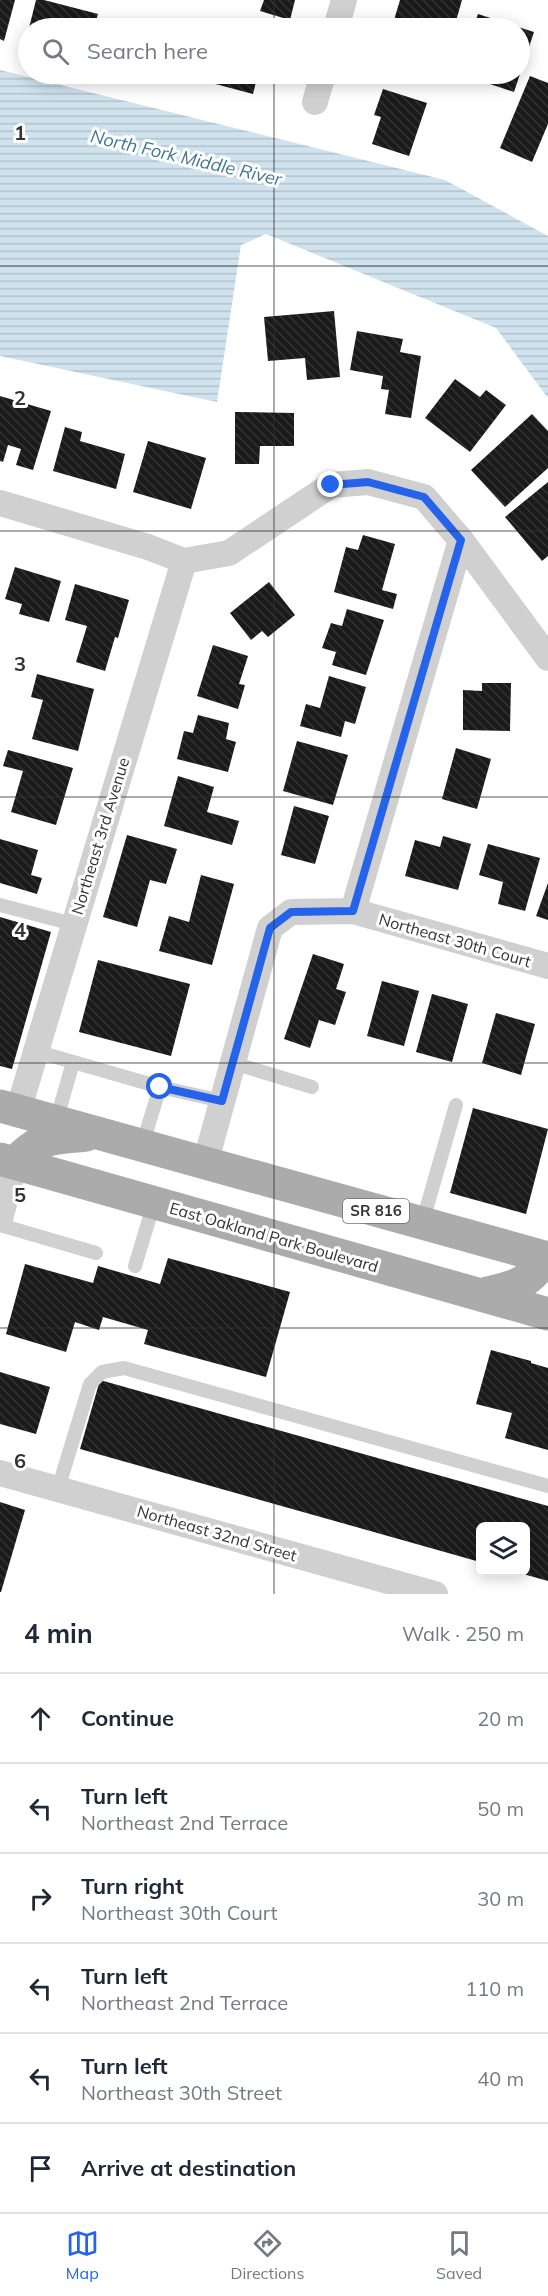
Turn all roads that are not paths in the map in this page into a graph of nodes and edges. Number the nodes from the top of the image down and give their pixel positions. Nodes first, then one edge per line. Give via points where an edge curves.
1 (344, 0) edge
2 (339, 18) edge
3 (320, 84) edge
4 (315, 102) dead end
5 (0, 503) edge
6 (461, 540) junction
7 (184, 561) junction
8 (548, 658) edge
9 (0, 905) edge
10 (353, 911) junction
11 (73, 924) junction
12 (548, 966) edge
13 (35, 1051) junction
14 (73, 1062) junction
15 (233, 1063) junction
16 (160, 1087) junction
17 (312, 1087) dead end
18 (222, 1101) junction
19 (456, 1105) dead end
20 (9, 1109) edge
21 (56, 1122) junction
22 (96, 1134) junction
23 (142, 1146) junction
24 (8, 1161) edge
25 (205, 1164) junction
26 (154, 1203) junction
27 (0, 1219) edge
28 (422, 1224) junction
29 (0, 1225) edge
30 (96, 1253) dead end
31 (547, 1255) edge
32 (135, 1266) dead end
33 (480, 1295) junction
34 (548, 1314) edge
35 (0, 1473) edge
36 (548, 1486) edge
37 (58, 1489) junction
38 (435, 1594) edge

1 - 2 street
3 - 4 street
5 - 7 street
6 - 7 street via 424,497 368,482 331,485 229,552
6 - 8 street
6 - 10 street
7 - 11 street, Northeast 3rd Avenue
9 - 11 lane
10 - 12 street, Northeast 30th Court
10 - 15 street, Northeast 30th Court via 291,912 270,928
11 - 13 street, Northeast 3rd Avenue
13 - 14 lane
13 - 20 street, Northeast 3rd Avenue
14 - 16 lane
14 - 21 lane
15 - 17 lane
15 - 18 street
16 - 18 lane
16 - 23 lane
18 - 25 street
19 - 28 lane
20 - 21 main road, SR 816
21 - 22 main road, SR 816
22 - 23 main road, SR 816
22 - 24 main road via 44,1140
23 - 25 main road, SR 816
24 - 26 main road, East Oakland Park Boulevard
24 - 27 street
25 - 28 main road, SR 816
26 - 32 lane
26 - 33 main road, East Oakland Park Boulevard
28 - 31 main road, SR 816
29 - 30 lane
31 - 33 main road via 537,1273 518,1285
33 - 34 main road, East Oakland Park Boulevard
35 - 37 street, Northeast 32nd Street
36 - 37 lane via 124,1368 102,1372 90,1384
37 - 38 street, Northeast 32nd Street

